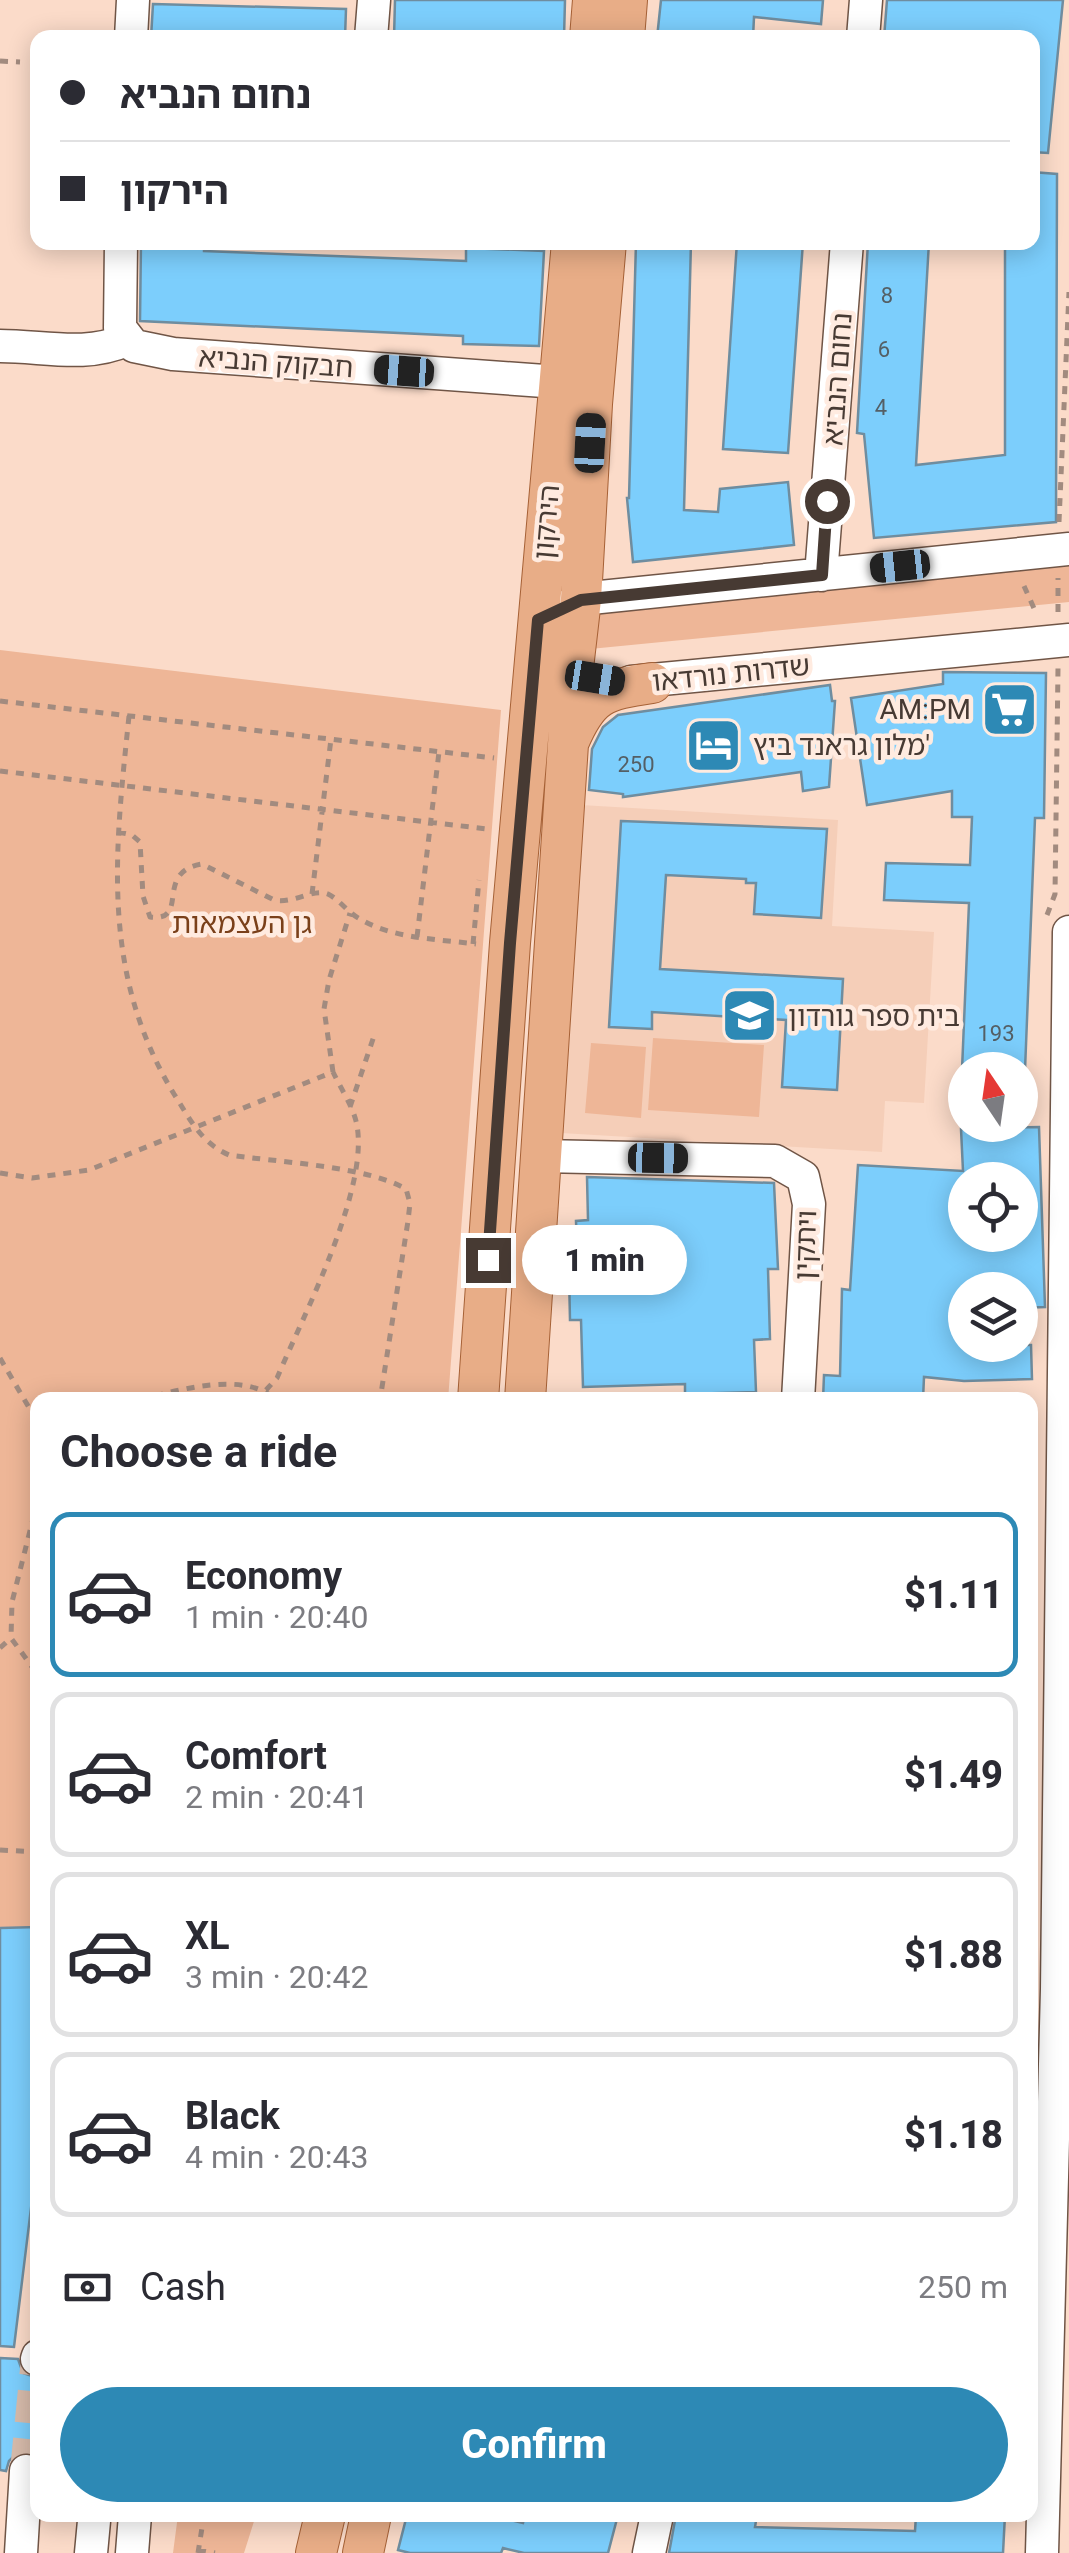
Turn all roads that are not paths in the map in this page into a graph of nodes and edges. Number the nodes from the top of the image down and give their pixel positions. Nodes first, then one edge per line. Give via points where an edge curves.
1 (134, 0) edge
2 (374, 0) edge
3 (593, 0) edge
4 (626, 0) edge
5 (866, 0) edge
6 (132, 30) edge
7 (372, 30) edge
8 (591, 30) edge
9 (624, 30) edge
10 (864, 30) edge
11 (121, 250) edge
12 (572, 250) edge
13 (604, 250) edge
14 (847, 250) edge
15 (130, 343) junction
16 (0, 346) edge
17 (575, 393) junction
18 (1069, 549) edge
19 (822, 575) junction
20 (581, 600) junction
21 (538, 620) junction
22 (1069, 640) edge
23 (572, 668) junction
24 (652, 682) junction
25 (568, 744) junction
26 (1069, 932) edge
27 (540, 1156) junction
28 (479, 1392) edge
29 (525, 1392) edge
30 (798, 1392) edge
31 (1052, 1989) edge
32 (1069, 2108) edge
33 (26, 2471) tunnel mouth
34 (134, 2522) edge
35 (323, 2522) edge
36 (369, 2522) edge
37 (656, 2522) edge
38 (21, 2553) edge
39 (132, 2553) edge
40 (316, 2553) edge
41 (362, 2553) edge
42 (649, 2553) edge
43 (1042, 2553) edge
44 (1064, 2553) edge

1 - 6 street
2 - 7 street
3 - 8 main road
4 - 9 main road
5 - 10 street
11 - 15 street via 120,328
12 - 17 main road, הירקון
13 - 17 main road, הירקון
14 - 19 street, נחום הנביא
15 - 16 street via 74,352
15 - 17 street, חבקוק הנביא via 172,354
17 - 20 main road, הירקון
17 - 21 main road, הירקון
18 - 19 street
19 - 20 street
20 - 21 street
20 - 23 main road, הירקון
21 - 23 street
21 - 28 main road, הירקון
22 - 24 street, שדרות נורדאו
23 - 24 street, שדרות נורדאו via 595,678
23 - 25 main road, הירקון
24 - 25 main road via 595,698
25 - 27 main road, הירקון
26 - 31 street
27 - 29 main road, הירקון
27 - 30 street, ויתקין via 775,1161 803,1177 809,1204
31 - 43 street
32 - 44 street
33 - 38 street
34 - 39 street
35 - 40 main road
36 - 41 main road
37 - 42 street

